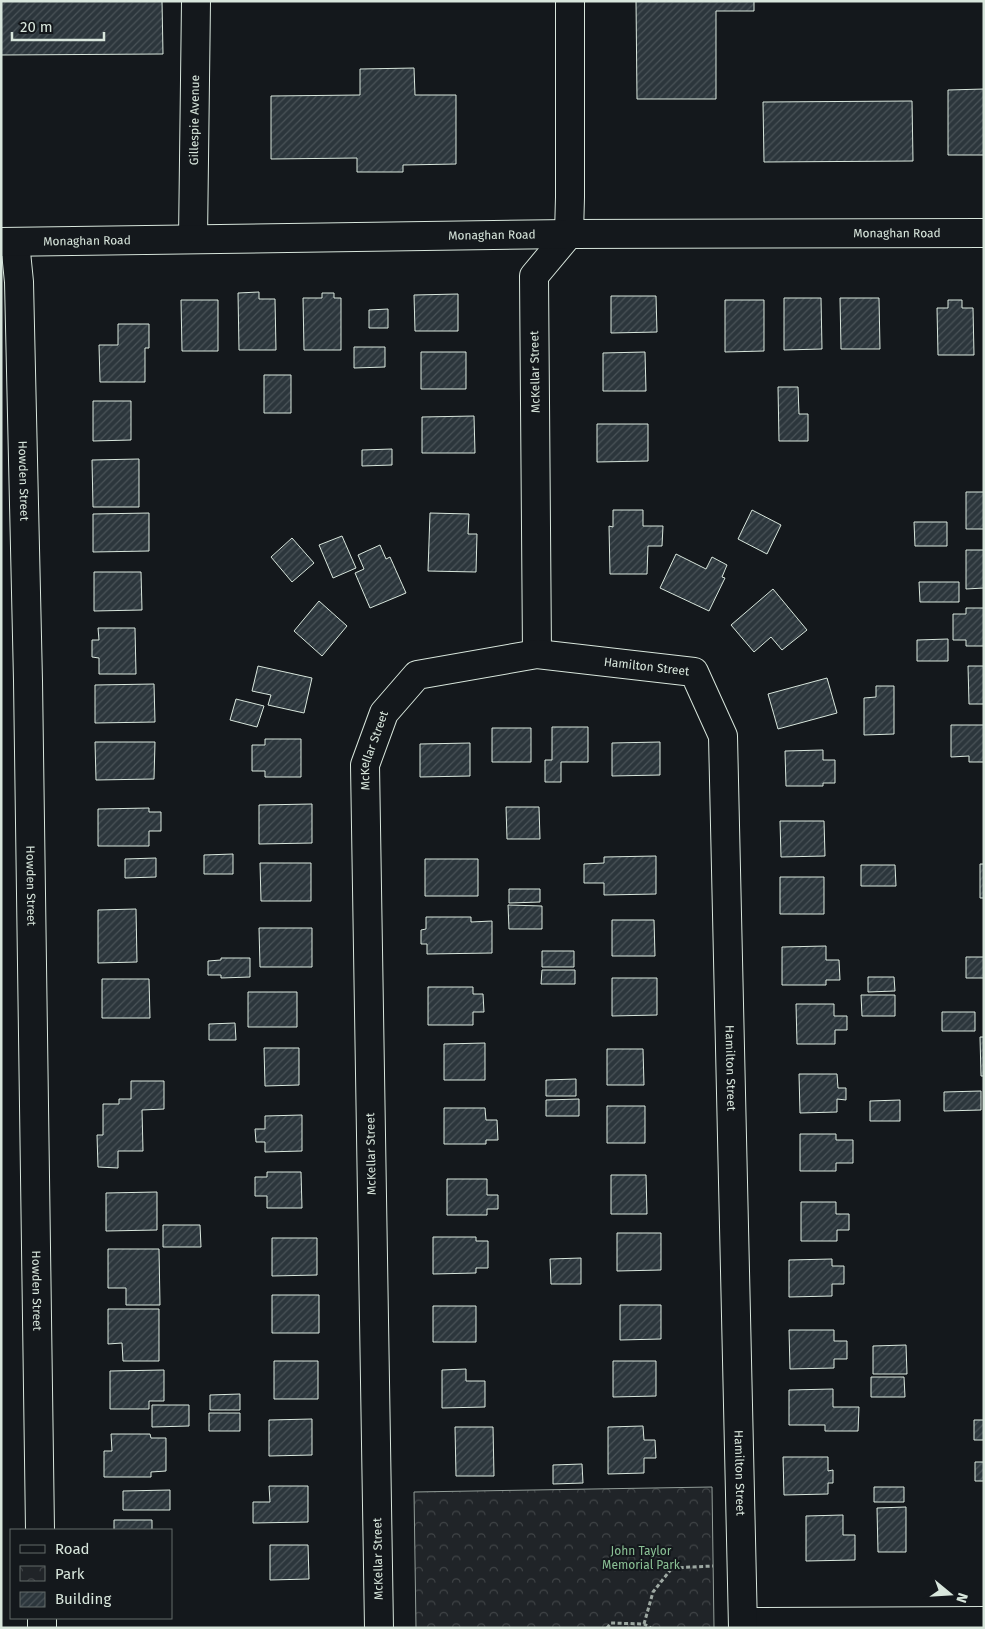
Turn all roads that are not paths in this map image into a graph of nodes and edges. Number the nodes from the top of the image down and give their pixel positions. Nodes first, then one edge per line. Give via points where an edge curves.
1 (196, 1) edge
2 (570, 1) edge
3 (984, 233) edge
4 (569, 234) junction
5 (193, 239) junction
6 (8, 242) edge
7 (537, 654) junction
8 (40, 1529) edge
9 (984, 1620) edge
10 (743, 1625) edge
11 (379, 1628) edge

1 - 5 street, Gillespie Avenue
2 - 4 street
3 - 4 street, Monaghan Road
4 - 5 street, Monaghan Road
4 - 7 street, McKellar Street via 534,276
5 - 6 street, Monaghan Road
6 - 8 street, Howden Street via 19,282
7 - 10 street, Hamilton Street via 694,672 723,736
7 - 11 street, McKellar Street via 417,675 384,712 365,765
9 - 10 street

